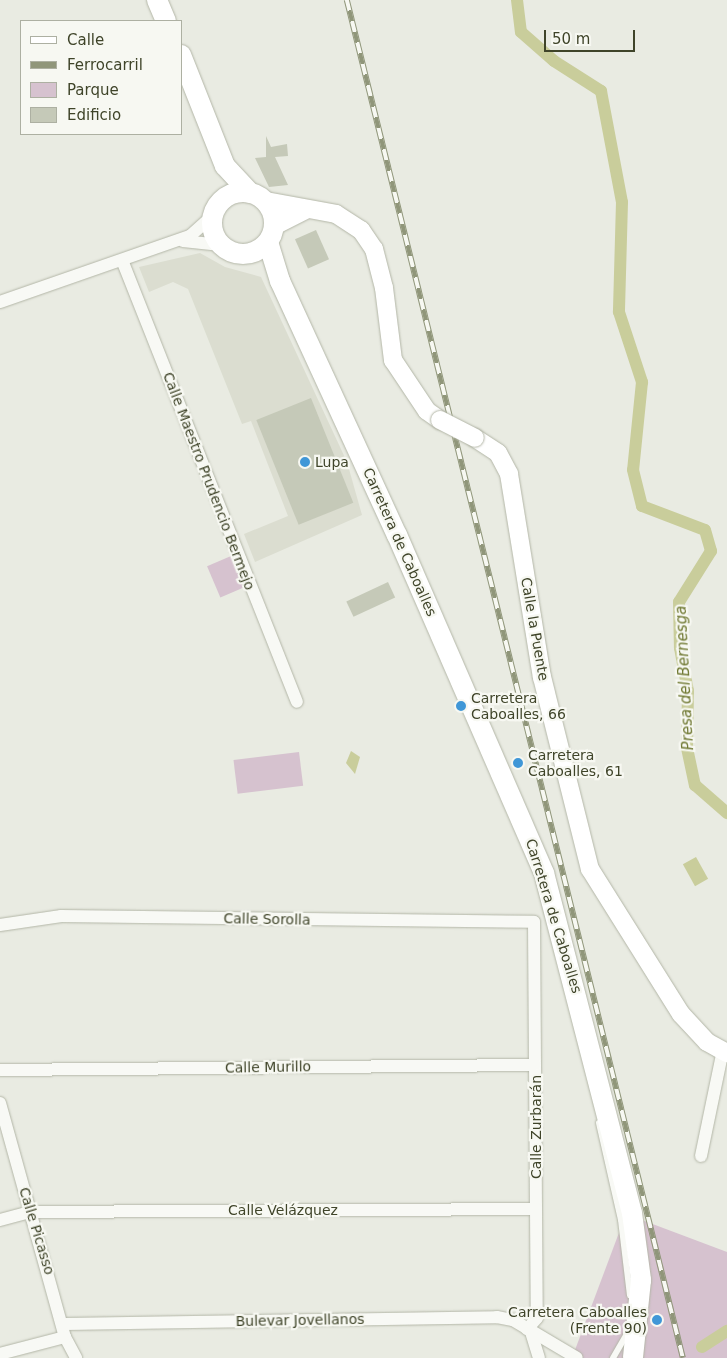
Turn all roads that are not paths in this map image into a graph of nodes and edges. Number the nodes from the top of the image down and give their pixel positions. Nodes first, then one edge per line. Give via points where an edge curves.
1 (157, 0) edge
2 (166, 20) edge
3 (182, 58) edge
4 (225, 166) junction
5 (258, 197) junction
6 (224, 198) junction
7 (312, 208) junction
8 (212, 216) junction
9 (271, 234) junction
10 (178, 241) junction
11 (221, 245) junction
12 (240, 254) junction
13 (122, 260) junction
14 (280, 281) junction
15 (0, 302) edge
16 (297, 702) dead end
17 (534, 922) joint
18 (0, 925) edge
19 (570, 967) junction
20 (725, 1051) edge
21 (535, 1065) junction
22 (584, 1066) dead end
23 (0, 1070) edge
24 (588, 1083) dead end
25 (0, 1104) edge
26 (701, 1156) dead end
27 (536, 1209) junction
28 (30, 1212) junction
29 (0, 1220) edge
30 (65, 1324) junction
31 (529, 1331) junction
32 (65, 1338) junction
33 (0, 1354) edge
34 (76, 1358) edge
35 (539, 1358) edge
36 (577, 1358) edge
37 (613, 1358) edge
38 (633, 1358) edge

1 - 2 main road
3 - 4 main road
4 - 5 main road
4 - 6 main road
5 - 6 main road
5 - 7 street, Calle la Puente
5 - 9 main road
6 - 8 main road
7 - 9 street via 292,213
7 - 20 street, Calle la Puente, bridge via 336,214 361,230 374,249 393,360 421,404 440,420 498,453 509,474 542,677 590,869 681,1014 707,1042
8 - 10 street via 204,228
8 - 11 main road via 214,235
9 - 12 main road via 256,252
9 - 14 main road, Carretera de Caboalles
10 - 11 street
10 - 13 street
11 - 12 main road
12 - 14 main road, Carretera de Caboalles via 262,263
13 - 15 street
13 - 16 street, Calle Maestro Prudencio Bermejo
14 - 19 main road, Carretera de Caboalles via 528,829
17 - 18 street, Calle Sorolla via 61,916
17 - 21 street, Calle Zurbarán
19 - 22 lane
19 - 38 main road, Carretera de Caboalles via 636,1239 640,1308
20 - 26 street
21 - 23 street, Calle Murillo
21 - 27 street, Calle Zurbarán
24 - 37 lane via 630,1276 627,1334
25 - 28 street, Calle Picasso
27 - 28 street, Calle Velázquez
27 - 31 street, Calle Zurbarán via 537,1318
28 - 29 street, Calle Velázquez
28 - 30 street, Calle Picasso
30 - 31 street, Bulevar Jovellanos via 497,1317 513,1320
30 - 32 street, Calle Picasso
31 - 35 street
31 - 36 street, Bulevar Jovellanos
32 - 33 street
32 - 34 street, Calle Picasso

